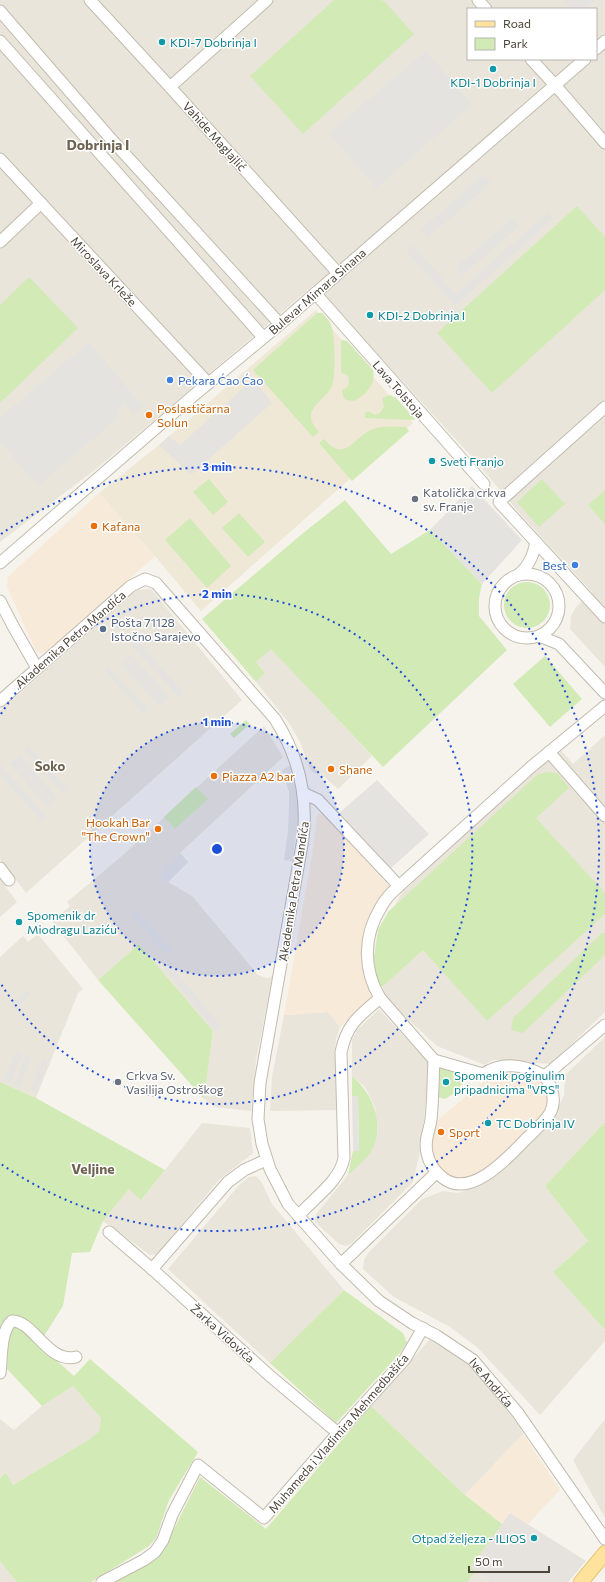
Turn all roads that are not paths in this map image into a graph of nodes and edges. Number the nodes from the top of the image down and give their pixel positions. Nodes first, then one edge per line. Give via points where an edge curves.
1 (90, 0) edge
2 (267, 0) edge
3 (478, 0) edge
4 (485, 8) edge
5 (0, 11) edge
6 (0, 41) edge
7 (605, 41) edge
8 (597, 48) edge
9 (532, 60) edge
10 (584, 60) edge
11 (555, 85) junction
12 (170, 87) junction
13 (605, 143) edge
14 (0, 159) edge
15 (41, 203) junction
16 (0, 242) edge
17 (338, 272) junction
18 (315, 293) junction
19 (280, 324) junction
20 (263, 337) junction
21 (208, 383) junction
22 (605, 406) edge
23 (484, 484) dead end
24 (535, 547) junction
25 (0, 563) edge
26 (518, 575) junction
27 (543, 578) junction
28 (0, 601) edge
29 (605, 617) edge
30 (554, 623) junction
31 (539, 636) junction
32 (559, 644) junction
33 (37, 668) junction
34 (605, 693) edge
35 (0, 701) edge
36 (605, 706) edge
37 (549, 752) junction
38 (303, 793) junction
39 (605, 816) edge
40 (0, 868) edge
41 (9, 880) dead end
42 (399, 886) junction
43 (380, 998) junction
44 (605, 1025) edge
45 (434, 1060) junction
46 (545, 1076) junction
47 (266, 1160) junction
48 (436, 1173) junction
49 (298, 1216) junction
50 (109, 1232) dead end
51 (341, 1264) junction
52 (152, 1269) junction
53 (423, 1328) junction
54 (76, 1357) dead end
55 (0, 1373) edge
56 (338, 1432) junction
57 (605, 1539) edge
58 (605, 1553) edge
59 (102, 1582) edge
60 (581, 1582) edge

1 - 12 street, Vahide Maglajlić
2 - 12 street
3 - 4 street
5 - 19 street via 111,139
6 - 20 street
7 - 8 street
9 - 11 street
10 - 11 street, Bulevar Mimara Sinana
11 - 13 street
11 - 17 street, Bulevar Mimara Sinana
12 - 17 street, Vahide Maglajlić
14 - 15 street, Miroslava Krleže
15 - 16 street
15 - 21 street, Miroslava Krleže
17 - 18 street, Bulevar Mimara Sinana
18 - 19 street, Bulevar Mimara Sinana
18 - 23 street, Lava Tolstoja
19 - 20 street, Bulevar Mimara Sinana
20 - 21 street, Bulevar Mimara Sinana
21 - 25 street, Bulevar Mimara Sinana
22 - 24 street via 499,502
24 - 26 street via 530,563
24 - 27 street via 535,562
24 - 29 street
26 - 27 street via 531,574
26 - 31 street via 501,588 496,600 496,613 504,628 511,633 528,638
27 - 30 street via 550,583 558,598 558,615
28 - 33 street
30 - 31 street via 548,631
30 - 32 street
31 - 32 street
32 - 34 street
33 - 35 street, Akademika Petra Mandića
33 - 38 street, Akademika Petra Mandića via 131,586 145,579 153,581 275,719 293,754
36 - 37 street
37 - 39 street
37 - 42 street
38 - 42 street via 318,800
38 - 47 street, Akademika Petra Mandića via 303,839 257,1106 258,1126
40 - 41 street
42 - 43 street via 381,907 368,939 368,969
43 - 45 street
43 - 49 street via 348,1028 343,1042 341,1052 344,1158 341,1170
44 - 46 street
45 - 46 street via 483,1074 496,1067 511,1066 533,1069
45 - 48 street via 431,1121 425,1144 430,1164
46 - 48 street via 553,1093 550,1113 498,1166 480,1179 464,1185 452,1184
47 - 49 street, Akademika Petra Mandića
47 - 52 street via 244,1170 228,1182
48 - 51 street
49 - 51 street, Akademika Petra Mandića
50 - 52 street, Žarka Vidovića
51 - 53 street, Ive Andrića via 379,1301
52 - 56 street, Žarka Vidovića via 270,1376
53 - 56 street, Muhameda i Vladimira Mehmedbašića via 405,1359
53 - 57 street, Ive Andrića via 473,1360 489,1378 518,1413
54 - 55 street via 57,1355 25,1327 12,1321 4,1335
56 - 59 street, Muhameda i Vladimira Mehmedbašića via 264,1518 198,1465 155,1552
58 - 60 main road

